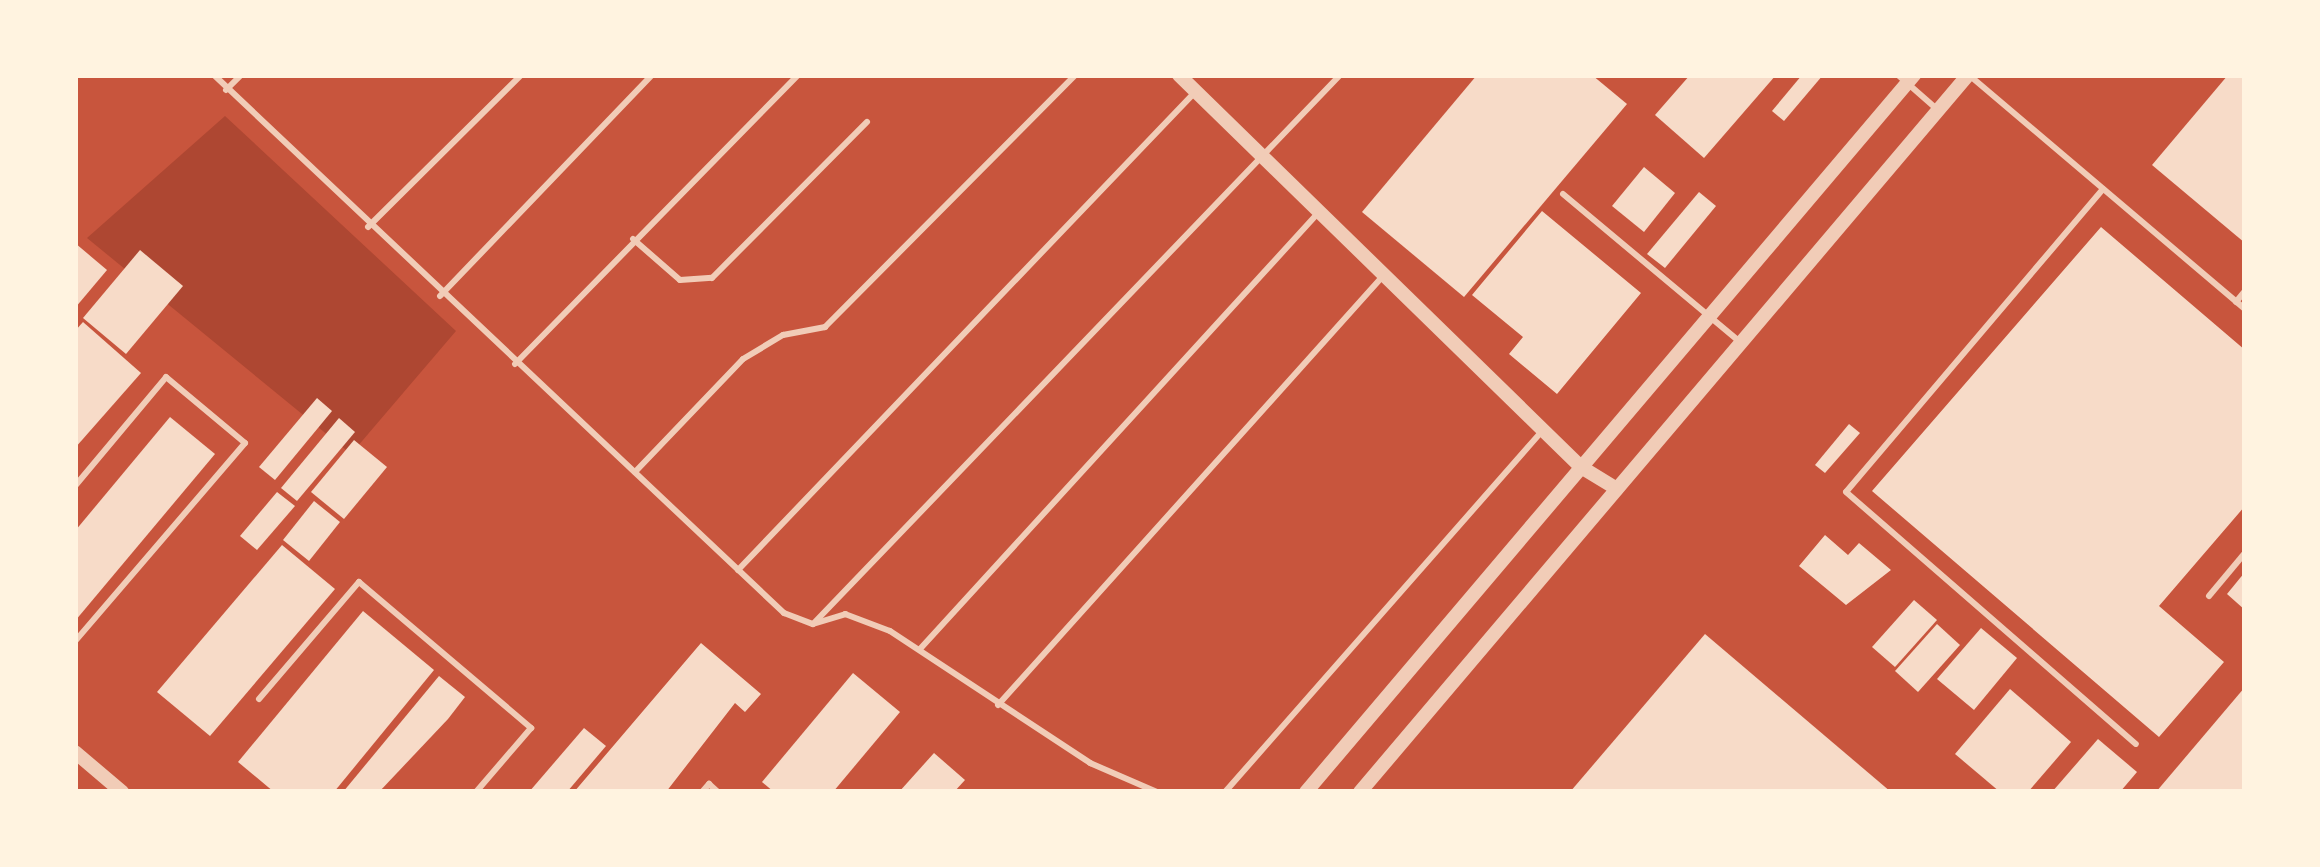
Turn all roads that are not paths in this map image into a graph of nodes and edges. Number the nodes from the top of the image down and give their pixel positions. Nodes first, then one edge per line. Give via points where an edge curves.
1 (214, 75) edge
2 (241, 75) edge
3 (521, 75) edge
4 (652, 75) edge
5 (798, 75) edge
6 (1075, 75) edge
7 (1179, 75) edge
8 (1340, 75) edge
9 (1968, 75) edge
10 (1907, 78) edge
11 (226, 90) junction
12 (1196, 92) junction
13 (1939, 111) junction
14 (868, 122) dead end
15 (1257, 152) junction
16 (2103, 189) junction
17 (1564, 194) dead end
18 (1320, 212) junction
19 (368, 227) junction
20 (633, 240) junction
21 (1384, 275) junction
22 (2245, 292) edge
23 (440, 296) junction
24 (2236, 302) junction
25 (2245, 309) edge
26 (1710, 316) junction
27 (1741, 343) junction
28 (515, 364) junction
29 (1543, 430) junction
30 (1581, 467) junction
31 (635, 472) junction
32 (75, 486) edge
33 (1617, 488) junction
34 (2245, 553) edge
35 (738, 570) junction
36 (2208, 596) dead end
37 (813, 624) junction
38 (75, 641) edge
39 (920, 649) junction
40 (259, 699) dead end
41 (998, 705) junction
42 (2136, 744) dead end
43 (75, 752) edge
44 (122, 792) edge
45 (476, 792) edge
46 (702, 792) edge
47 (718, 792) edge
48 (1157, 792) edge
49 (1225, 792) edge
50 (1306, 792) edge
51 (1360, 792) edge

1 - 11 lane
2 - 11 lane
3 - 19 lane
4 - 23 lane
5 - 20 lane
6 - 31 lane via 826,327 783,336 742,359
7 - 12 street
8 - 15 lane
9 - 13 street
9 - 16 lane
10 - 13 lane
10 - 26 street
11 - 19 lane
12 - 15 street
12 - 35 lane
13 - 27 street
14 - 20 lane via 712,278 680,280
15 - 18 street
15 - 37 lane
16 - 24 lane
16 - 42 lane via 1846,492
17 - 26 lane
18 - 21 street
18 - 39 lane
19 - 23 lane
20 - 28 lane
21 - 29 street
21 - 41 lane
22 - 24 lane
23 - 28 lane
24 - 25 lane
26 - 27 lane
26 - 30 street
27 - 33 street
28 - 31 lane
29 - 30 street
29 - 49 lane
30 - 33 street
30 - 50 street
31 - 35 lane
32 - 38 lane via 166,377 245,443
33 - 51 street
34 - 36 lane
35 - 37 lane via 784,613
37 - 39 lane via 845,614
39 - 41 lane
40 - 45 lane via 359,582 531,728
41 - 48 lane
43 - 44 street
46 - 47 lane via 709,784

